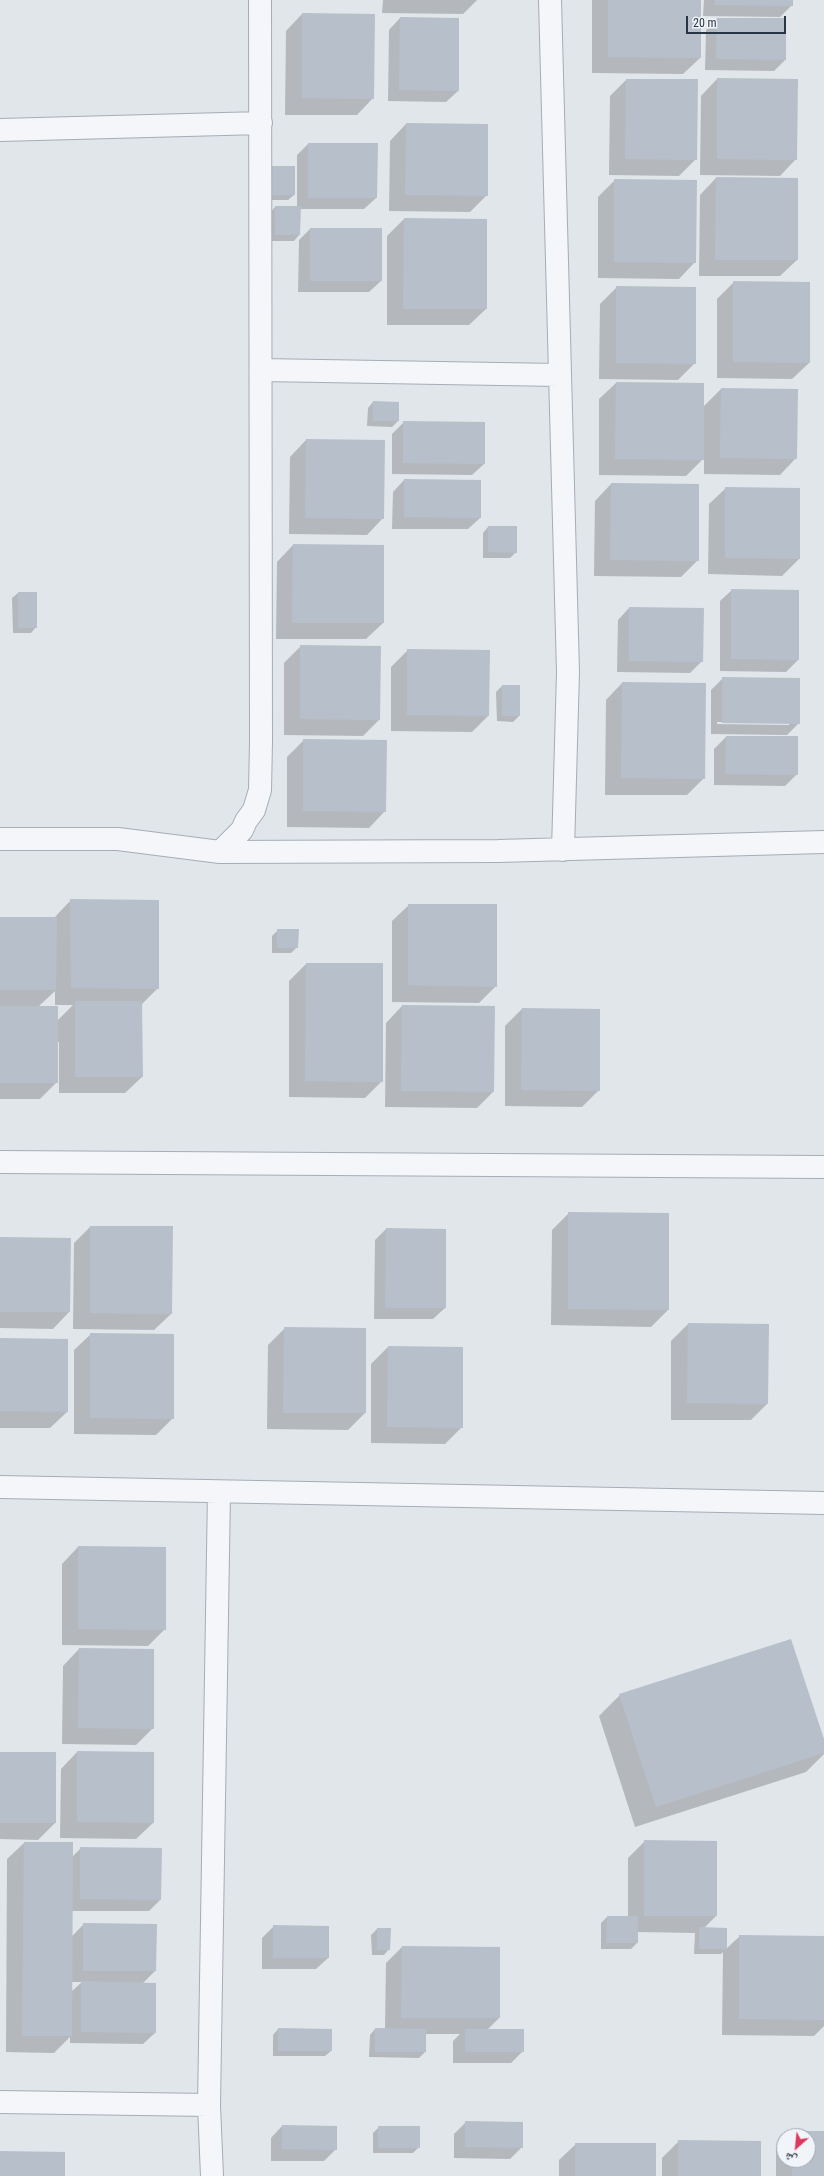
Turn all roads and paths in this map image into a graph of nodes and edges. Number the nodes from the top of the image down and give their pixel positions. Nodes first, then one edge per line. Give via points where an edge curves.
1 (260, 0) edge
2 (550, 0) edge
3 (261, 123) junction
4 (0, 130) edge
5 (262, 370) junction
6 (559, 375) junction
7 (0, 839) edge
8 (824, 842) edge
9 (563, 850) junction
10 (220, 852) junction
11 (0, 1162) edge
12 (824, 1167) edge
13 (0, 1487) edge
14 (218, 1492) junction
15 (824, 1503) edge
16 (0, 2102) edge
17 (209, 2105) junction
18 (212, 2176) edge

1 - 3 street
2 - 6 street
3 - 4 street
3 - 5 street
5 - 6 street
5 - 10 street via 260,790 254,810 242,830
6 - 9 street via 568,672
7 - 10 street via 118,839
8 - 9 street
9 - 10 street
11 - 12 street
13 - 14 street
14 - 15 street
14 - 17 street
16 - 17 street
17 - 18 street

